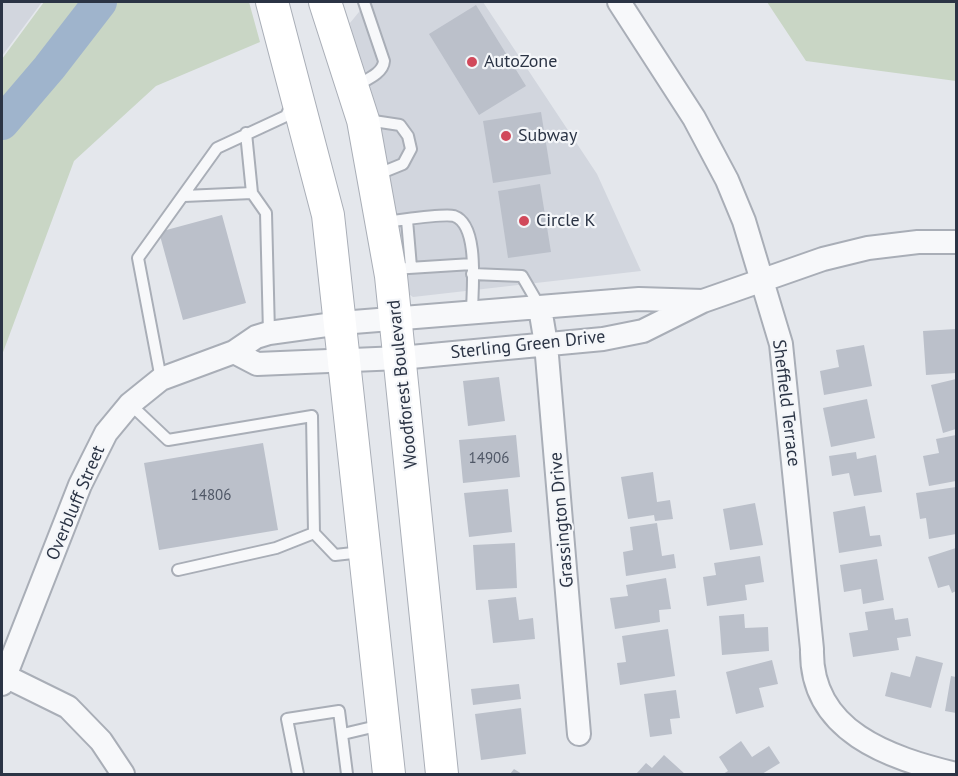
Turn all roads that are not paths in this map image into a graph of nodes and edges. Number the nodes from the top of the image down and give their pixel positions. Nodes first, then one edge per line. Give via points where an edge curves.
1 (275, 2) edge
2 (325, 2) edge
3 (364, 2) edge
4 (618, 2) edge
5 (353, 87) junction
6 (296, 94) junction
7 (246, 133) junction
8 (252, 193) junction
9 (184, 196) junction
10 (395, 221) junction
11 (957, 242) edge
12 (400, 268) junction
13 (472, 269) junction
14 (762, 281) junction
15 (703, 301) junction
16 (540, 308) junction
17 (472, 313) junction
18 (396, 319) junction
19 (341, 323) junction
20 (268, 333) junction
21 (546, 344) junction
22 (234, 352) junction
23 (400, 358) junction
24 (345, 361) junction
25 (161, 379) junction
26 (130, 404) junction
27 (314, 533) junction
28 (366, 551) junction
29 (178, 570) dead end
30 (3, 680) edge
31 (384, 724) junction
32 (343, 734) junction
33 (579, 734) dead end
34 (123, 774) edge
35 (298, 774) edge
36 (347, 774) edge
37 (389, 774) edge
38 (442, 774) edge
39 (957, 774) edge

1 - 6 main road
2 - 5 main road, Woodforest Boulevard
3 - 5 lane via 384,67
4 - 14 street, Sheffield Terrace via 694,118 727,180
5 - 10 main road, Woodforest Boulevard via 374,175
6 - 7 lane via 286,116
6 - 19 main road via 328,215
7 - 8 lane
7 - 9 lane via 217,148
8 - 9 lane
8 - 20 lane via 266,213
9 - 25 lane via 138,258
10 - 12 main road, Woodforest Boulevard
10 - 13 lane via 449,216 462,221 470,234
11 - 14 street, Sterling Green Drive via 868,248
12 - 13 lane
12 - 18 main road, Woodforest Boulevard
13 - 16 lane via 522,276
13 - 17 lane
14 - 15 street, Sterling Green Drive
14 - 39 street, Sheffield Terrace via 781,344 812,669 827,702 844,726 865,743 890,755
15 - 16 street, Sterling Green Drive via 639,299
15 - 21 street, Sterling Green Drive via 643,331
16 - 17 street, Sterling Green Drive
16 - 21 street, Grassington Drive
17 - 18 street, Sterling Green Drive
18 - 19 street, Sterling Green Drive
18 - 23 main road, Woodforest Boulevard
19 - 20 street, Overbluff Street
19 - 24 main road
20 - 22 street, Overbluff Street
21 - 23 street, Sterling Green Drive
21 - 33 street, Grassington Drive
22 - 24 street via 257,364
22 - 25 street, Overbluff Street
23 - 24 street, Sterling Green Drive
23 - 38 main road, Woodforest Boulevard
24 - 28 main road
25 - 26 street, Overbluff Street
26 - 27 lane via 168,440 312,416
26 - 30 street, Overbluff Street via 106,433 80,485
27 - 28 lane via 335,555
27 - 29 lane via 276,548
28 - 31 main road
30 - 34 street via 68,707 101,741
31 - 32 lane
31 - 37 main road
32 - 35 lane via 339,711 287,719
32 - 36 lane

